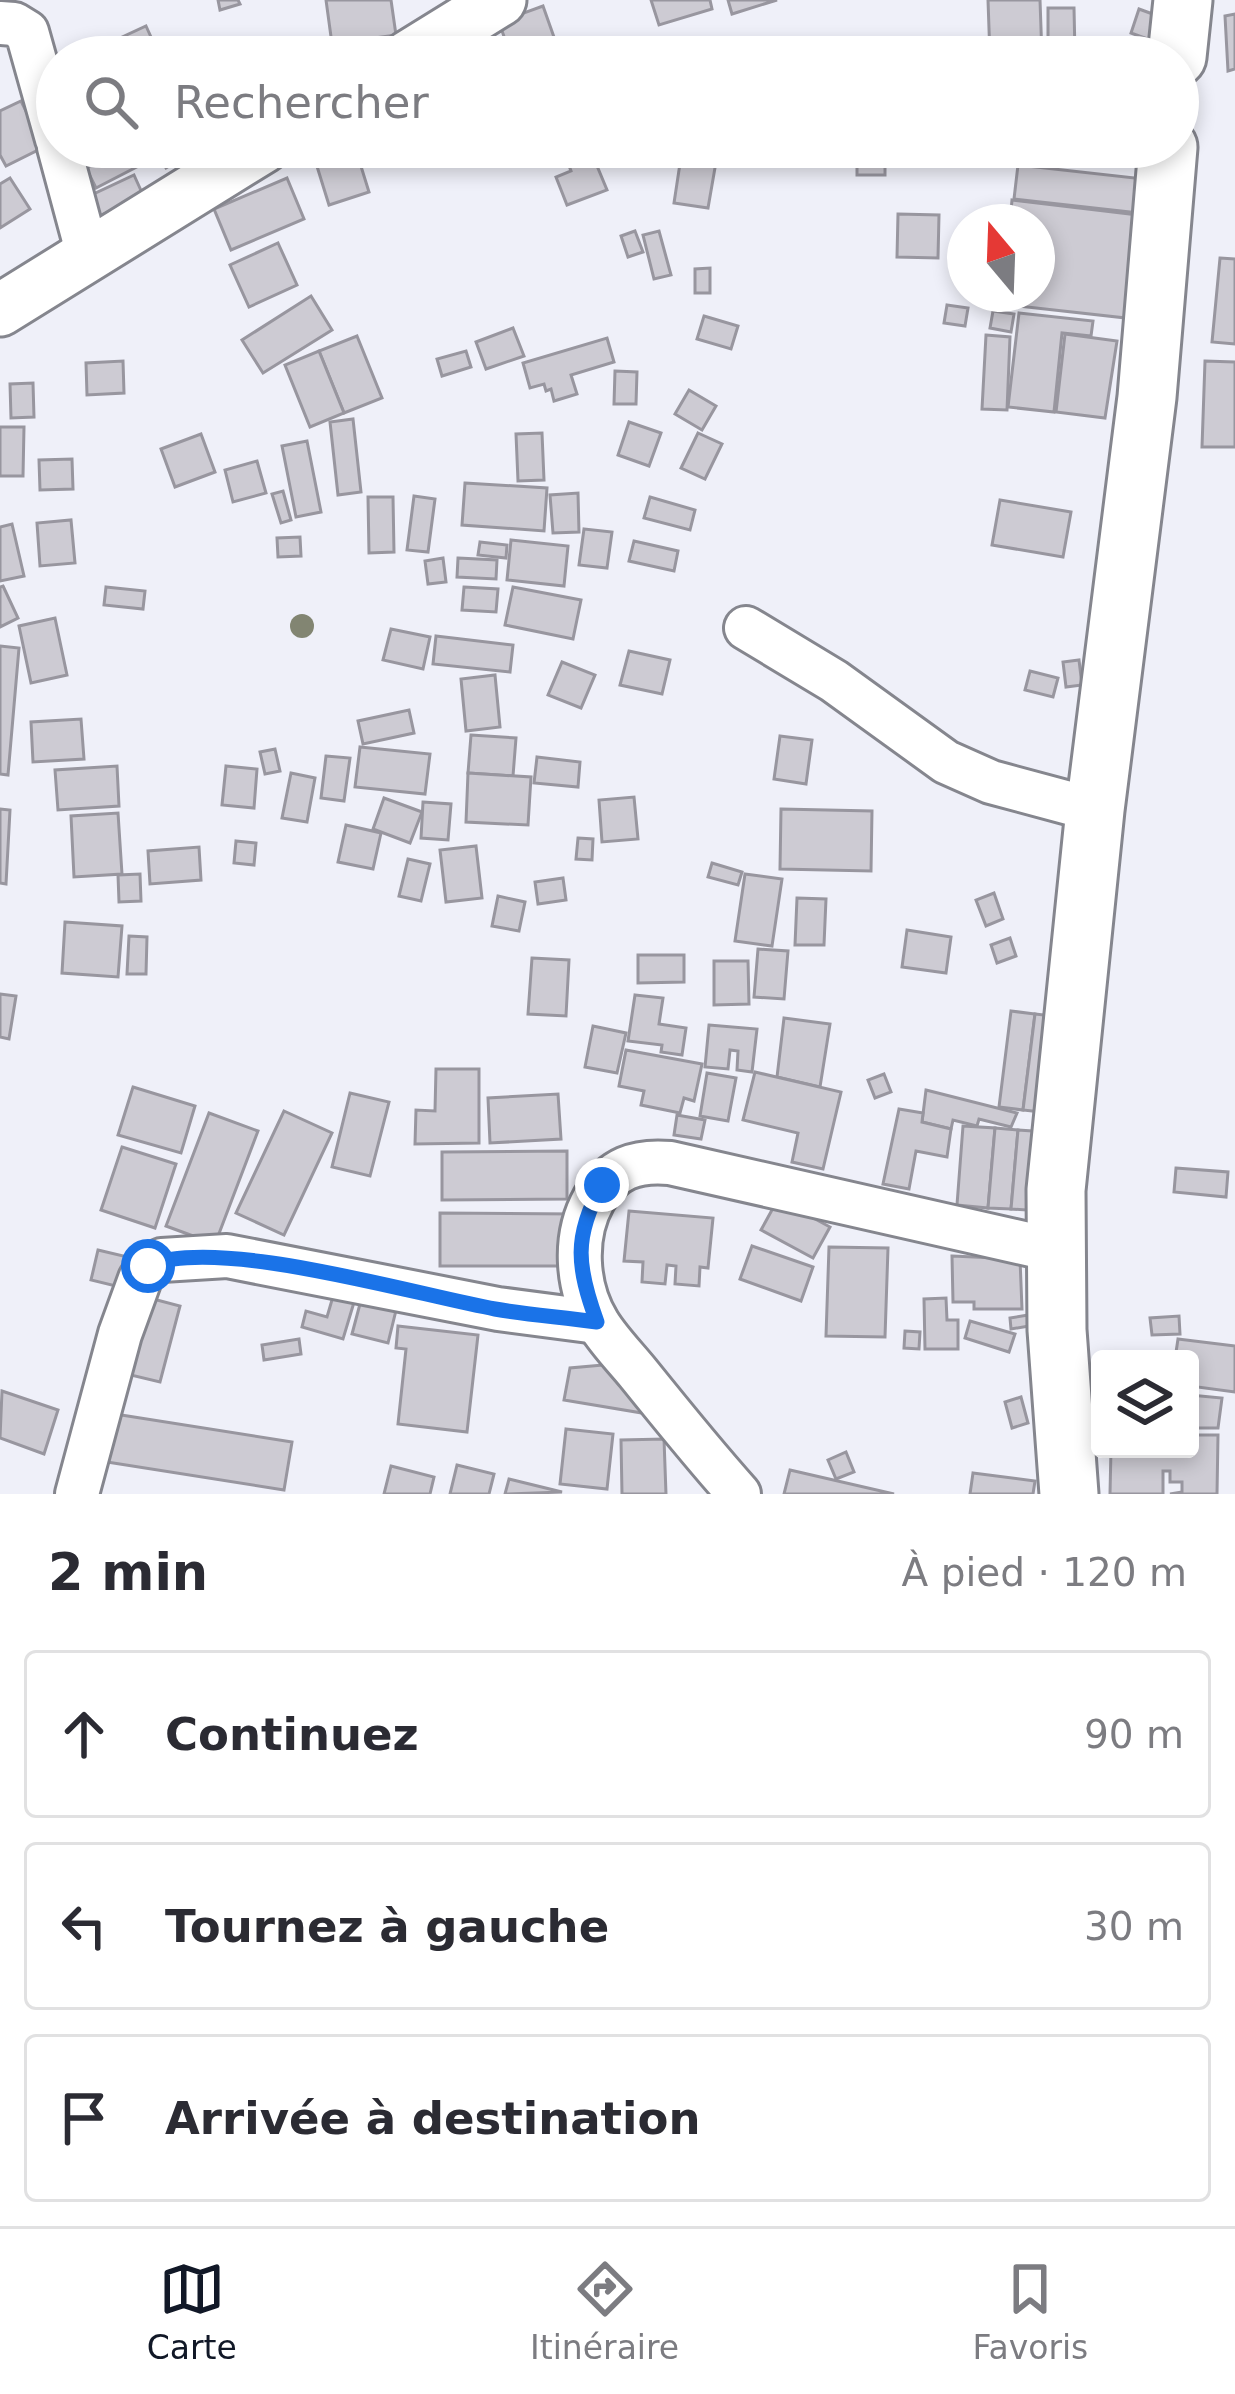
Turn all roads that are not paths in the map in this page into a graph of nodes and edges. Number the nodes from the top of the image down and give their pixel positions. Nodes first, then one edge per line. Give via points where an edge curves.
1 (500, 0) edge
2 (1183, 0) edge
3 (0, 22) edge
4 (442, 36) edge
5 (1179, 36) edge
6 (36, 64) edge
7 (65, 168) edge
8 (229, 168) edge
9 (1166, 168) edge
10 (88, 255) junction
11 (0, 310) edge
12 (746, 628) dead end
13 (1095, 810) junction
14 (1054, 1250) junction
15 (597, 1322) junction
16 (77, 1494) edge
17 (739, 1494) edge
18 (1069, 1494) edge

1 - 4 street
2 - 5 main road
3 - 6 street via 27,32
7 - 10 street
8 - 10 street
9 - 13 main road via 1148,397
10 - 11 street
12 - 13 street via 946,762
13 - 14 main road
14 - 15 street via 644,1161 620,1168 586,1213 582,1281
14 - 18 main road
15 - 16 street via 227,1256 162,1260 140,1279 120,1334
15 - 17 street

